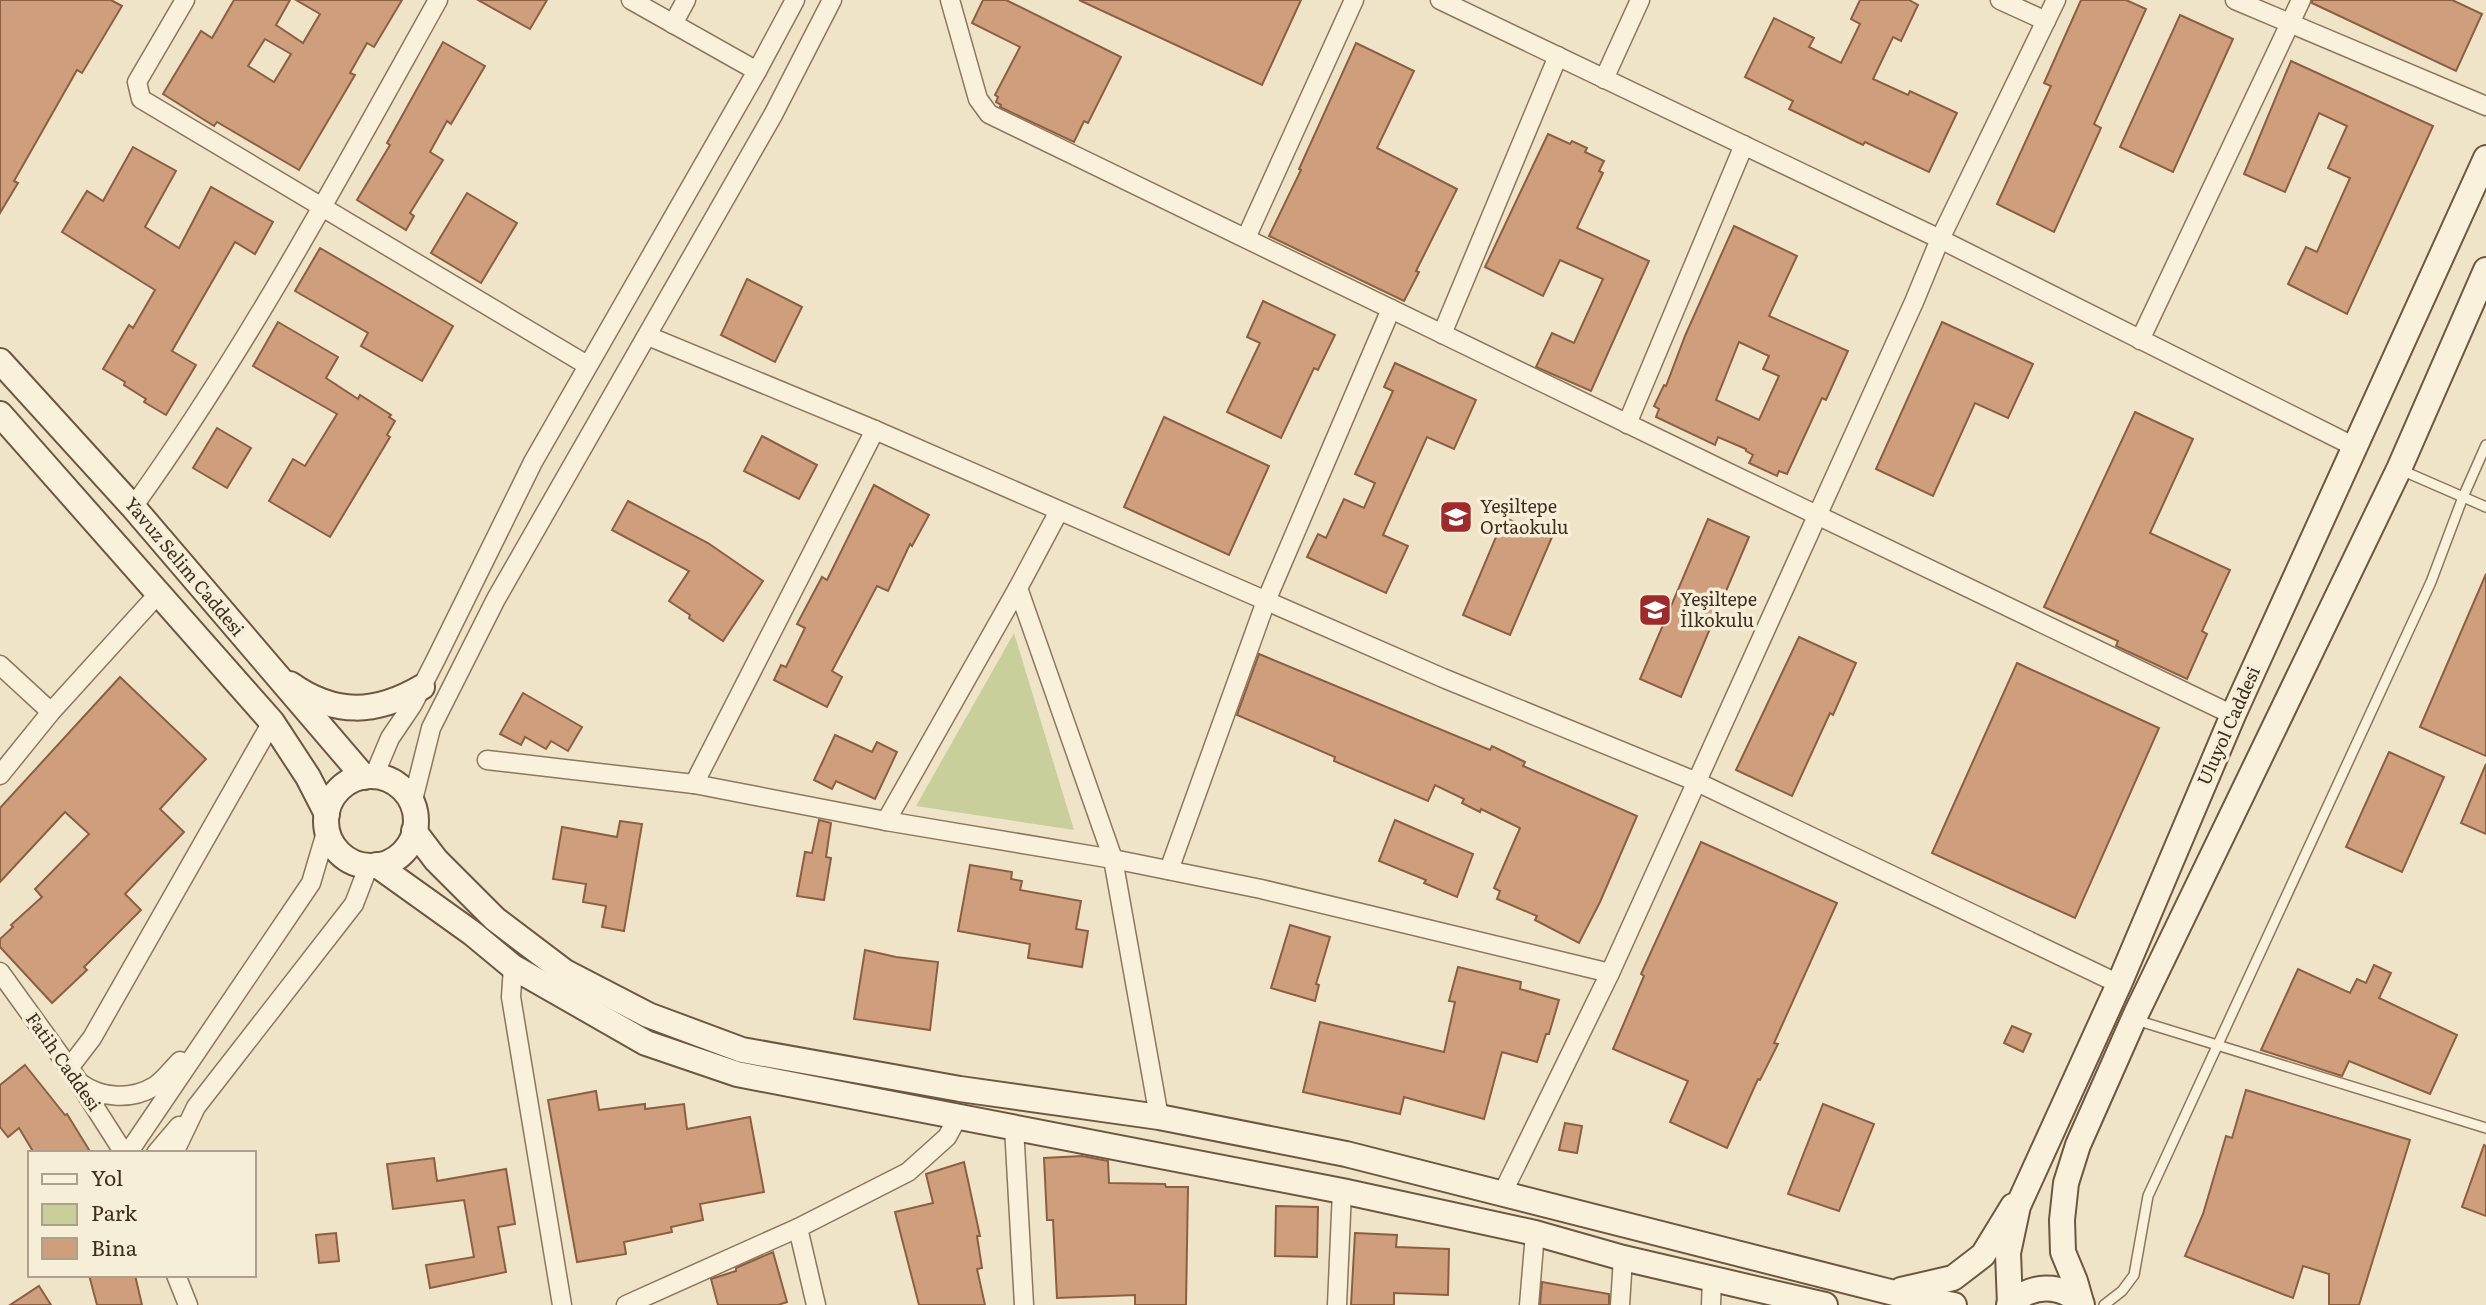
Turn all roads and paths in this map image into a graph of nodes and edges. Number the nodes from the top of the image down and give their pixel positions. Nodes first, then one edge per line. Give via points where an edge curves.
1 (185, 0) edge
2 (438, 0) edge
3 (631, 0) edge
4 (687, 0) edge
5 (795, 0) edge
6 (832, 0) edge
7 (950, 0) edge
8 (1354, 0) edge
9 (1440, 0) edge
10 (1640, 0) edge
11 (2000, 0) edge
12 (2056, 0) edge
13 (2235, 0) edge
14 (2301, 0) edge
15 (2046, 22) junction
16 (673, 24) junction
17 (2291, 24) junction
18 (1558, 57) junction
19 (757, 71) junction
20 (1604, 79) junction
21 (2486, 106) edge
22 (1744, 145) junction
23 (2486, 158) edge
24 (323, 206) junction
25 (1246, 239) junction
26 (1940, 239) junction
27 (2486, 270) edge
28 (1391, 309) junction
29 (1442, 334) junction
30 (648, 336) junction
31 (2140, 340) junction
32 (0, 361) edge
33 (587, 365) junction
34 (0, 414) edge
35 (1627, 424) junction
36 (876, 430) junction
37 (2486, 445) edge
38 (2355, 447) junction
39 (2399, 469) junction
40 (2463, 497) junction
41 (133, 507) junction
42 (2486, 507) edge
43 (1059, 511) junction
44 (1817, 515) junction
45 (1018, 588) junction
46 (159, 593) junction
47 (1266, 601) junction
48 (0, 665) edge
49 (272, 672) junction
50 (422, 687) junction
51 (51, 712) junction
52 (2233, 715) junction
53 (272, 722) junction
54 (487, 760) dead end
55 (0, 775) edge
56 (369, 777) junction
57 (1697, 782) junction
58 (694, 784) junction
59 (412, 804) junction
60 (327, 821) junction
61 (886, 821) junction
62 (414, 831) junction
63 (1113, 859) junction
64 (373, 865) junction
65 (1169, 870) junction
66 (513, 968) junction
67 (0, 972) edge
68 (1611, 973) junction
69 (2119, 984) junction
70 (237, 991) junction
71 (2134, 1019) junction
72 (2217, 1045) junction
73 (69, 1068) junction
74 (80, 1083) junction
75 (196, 1107) junction
76 (958, 1117) junction
77 (1159, 1117) junction
78 (1014, 1126) junction
79 (2486, 1128) edge
80 (125, 1151) edge
81 (127, 1151) edge
82 (158, 1151) edge
83 (175, 1151) edge
84 (2031, 1179) junction
85 (1342, 1191) junction
86 (1502, 1194) junction
87 (799, 1228) junction
88 (1535, 1233) junction
89 (1623, 1258) junction
90 (177, 1277) edge
91 (1712, 1278) junction
92 (1879, 1289) junction
93 (2010, 1304) edge
94 (2089, 1304) edge
95 (188, 1305) edge
96 (562, 1305) edge
97 (626, 1305) edge
98 (816, 1305) edge
99 (1024, 1305) edge
100 (1337, 1305) edge
101 (1529, 1305) edge
102 (1620, 1305) edge
103 (1711, 1305) edge
104 (1825, 1305) edge
105 (1954, 1305) edge

1 - 24 street via 137,82 141,99
2 - 24 street
3 - 16 street
4 - 16 street
5 - 19 street
6 - 30 street via 773,116
7 - 25 street via 978,99 989,114
8 - 25 street
9 - 18 street
10 - 20 street
11 - 15 street
12 - 15 street
13 - 17 street
14 - 17 street
15 - 26 street
16 - 19 street
17 - 21 street
17 - 31 street
18 - 20 street
18 - 29 street
19 - 33 street
20 - 22 street
22 - 26 street
22 - 35 street
23 - 38 main road, Uluyol Caddesi
24 - 33 street
24 - 41 street via 185,435
25 - 28 street
26 - 31 street
26 - 44 street
27 - 39 main road
28 - 29 street
28 - 47 street
29 - 35 street
30 - 36 street
30 - 59 street via 496,599 430,728
31 - 38 street
32 - 41 main road, Yavuz Selim Caddesi
33 - 50 street via 533,462
34 - 46 main road, Yavuz Selim Caddesi
35 - 44 street
36 - 43 street
36 - 58 street
37 - 40 lane
38 - 52 main road, Uluyol Caddesi
39 - 40 lane
39 - 71 main road
40 - 42 lane
40 - 72 lane via 2431,582
41 - 49 main road, Yavuz Selim Caddesi
43 - 45 street
43 - 47 street
44 - 52 street
44 - 57 street
45 - 61 street
45 - 63 street
46 - 51 street
46 - 53 main road, Yavuz Selim Caddesi
47 - 57 street
47 - 65 street
48 - 51 street
49 - 50 main road via 319,700 349,709 376,707
49 - 56 main road, Yavuz Selim Caddesi
50 - 56 street
51 - 55 street
52 - 69 main road, Uluyol Caddesi
53 - 60 main road, Yavuz Selim Caddesi via 308,777
53 - 73 street via 92,1038
54 - 58 street
56 - 59 main road via 395,782
56 - 60 main road via 353,779 341,788 332,799
57 - 68 street
57 - 69 street
58 - 61 street
59 - 62 main road
60 - 64 main road via 331,842 340,853 351,861
60 - 70 street via 312,883
61 - 63 street
62 - 64 main road via 401,854
62 - 77 main road via 495,919 565,972 648,1015 742,1050
63 - 65 street
63 - 77 street
64 - 66 main road
64 - 75 street via 354,904
65 - 68 street
66 - 76 main road via 646,1043 724,1070
66 - 96 street via 512,997
67 - 73 street, Fatih Caddesi
68 - 86 street
69 - 84 main road, Uluyol Caddesi
70 - 74 street via 157,1085 135,1095 117,1096 90,1091
70 - 81 street
71 - 72 lane
71 - 94 main road via 2066,1183 2063,1252
72 - 79 lane
72 - 94 lane via 2148,1196 2134,1275 2122,1291
73 - 74 street, Fatih Caddesi
74 - 80 street, Fatih Caddesi
75 - 82 street
75 - 83 street
76 - 78 main road
76 - 87 street via 947,1137 908,1172
77 - 86 main road via 1346,1154
78 - 85 main road
78 - 99 street
84 - 92 main road via 1983,1255 1953,1278 1907,1290
84 - 93 main road, Uluyol Caddesi via 2018,1206 2008,1253
85 - 88 main road
85 - 100 street
86 - 92 main road
87 - 97 street
87 - 98 street
88 - 89 main road
88 - 101 street
89 - 91 main road
89 - 102 street
90 - 95 street
91 - 103 street
91 - 104 main road
92 - 105 main road
93 - 94 main road via 2022,1294 2045,1288

